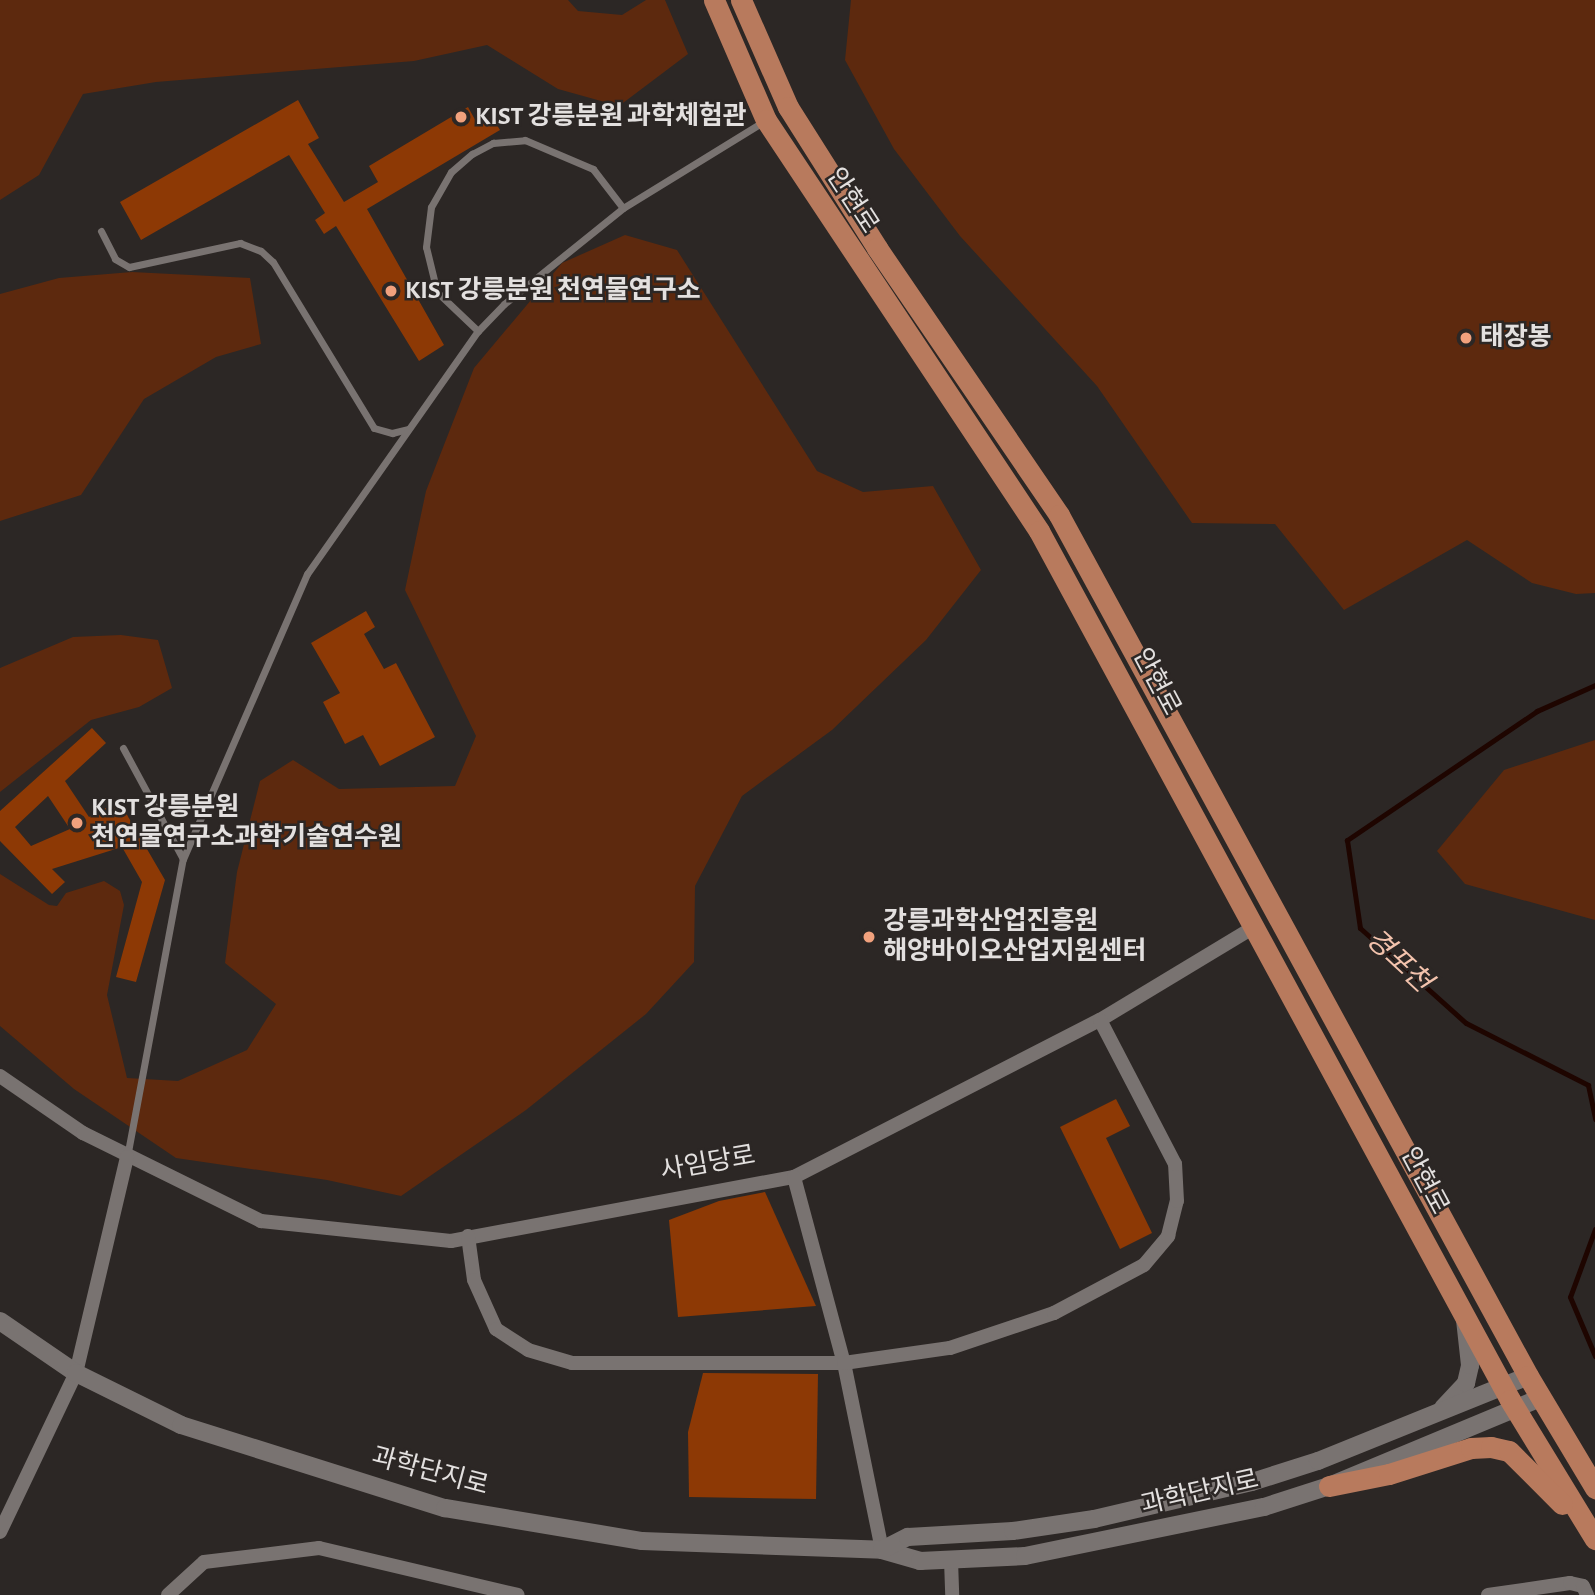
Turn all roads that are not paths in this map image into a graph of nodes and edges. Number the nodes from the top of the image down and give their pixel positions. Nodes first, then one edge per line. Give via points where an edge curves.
1 (714, 0) edge
2 (741, 0) edge
3 (788, 107) junction
4 (766, 120) junction
5 (623, 208) junction
6 (101, 231) dead end
7 (478, 331) junction
8 (409, 429) junction
9 (123, 748) dead end
10 (183, 859) junction
11 (1279, 913) junction
12 (1254, 927) junction
13 (1100, 1020) junction
14 (0, 1076) edge
15 (127, 1157) junction
16 (794, 1177) junction
17 (468, 1236) junction
18 (1465, 1316) junction
19 (0, 1321) edge
20 (844, 1363) junction
21 (76, 1373) junction
22 (1528, 1376) junction
23 (1503, 1388) junction
24 (1541, 1398) junction
25 (1516, 1410) junction
26 (1436, 1414) junction
27 (1329, 1486) junction
28 (1595, 1488) edge
29 (0, 1532) edge
30 (1595, 1541) edge
31 (882, 1550) junction
32 (951, 1560) junction
33 (168, 1595) edge
34 (518, 1595) edge
35 (952, 1595) edge
36 (1488, 1595) edge
37 (1587, 1595) edge

1 - 4 highway, 안현로
2 - 3 highway, 안현로
3 - 4 street
3 - 11 highway, 안현로 via 877,248 1059,514
4 - 5 lane
4 - 12 highway, 안현로 via 1039,531
5 - 7 lane via 504,304
5 - 7 lane via 593,169 525,140 494,143 472,154 451,172 431,207 426,247 437,292
6 - 8 lane via 115,259 130,267 240,243 261,251 374,428 392,433
7 - 8 lane
8 - 10 lane via 307,574
9 - 10 lane
10 - 15 lane
11 - 12 highway
11 - 22 highway, 안현로
12 - 13 street, 사임당로
12 - 18 highway, 안현로
13 - 16 street, 사임당로
13 - 20 street via 1175,1164 1177,1201 1168,1236 1144,1265 1054,1313 950,1348
14 - 15 street
15 - 17 street, 사임당로 via 261,1222 451,1241
15 - 21 street
16 - 17 street, 사임당로
16 - 20 street
17 - 20 street via 474,1280 496,1329 528,1350 572,1363
18 - 23 highway, 안현로
18 - 26 street via 1470,1365 1466,1383
19 - 21 street, 과학단지로
20 - 31 street
21 - 29 street
21 - 31 street, 과학단지로 via 181,1425 445,1508 642,1541
22 - 23 street, 과학단지로
22 - 24 highway, 안현로
23 - 25 highway, 안현로
23 - 26 street, 과학단지로
24 - 25 street, 과학단지로
24 - 28 highway
25 - 27 street, 과학단지로
25 - 30 highway
26 - 31 street, 과학단지로 via 1252,1482 1094,1519 1013,1531 908,1536
27 - 30 highway via 1389,1474 1471,1448 1491,1447 1509,1451
27 - 32 street, 과학단지로 via 1183,1526 1024,1556
31 - 32 street, 과학단지로 via 920,1561
32 - 35 street
33 - 34 street via 204,1562 319,1548
36 - 37 street via 1570,1583 1583,1586

